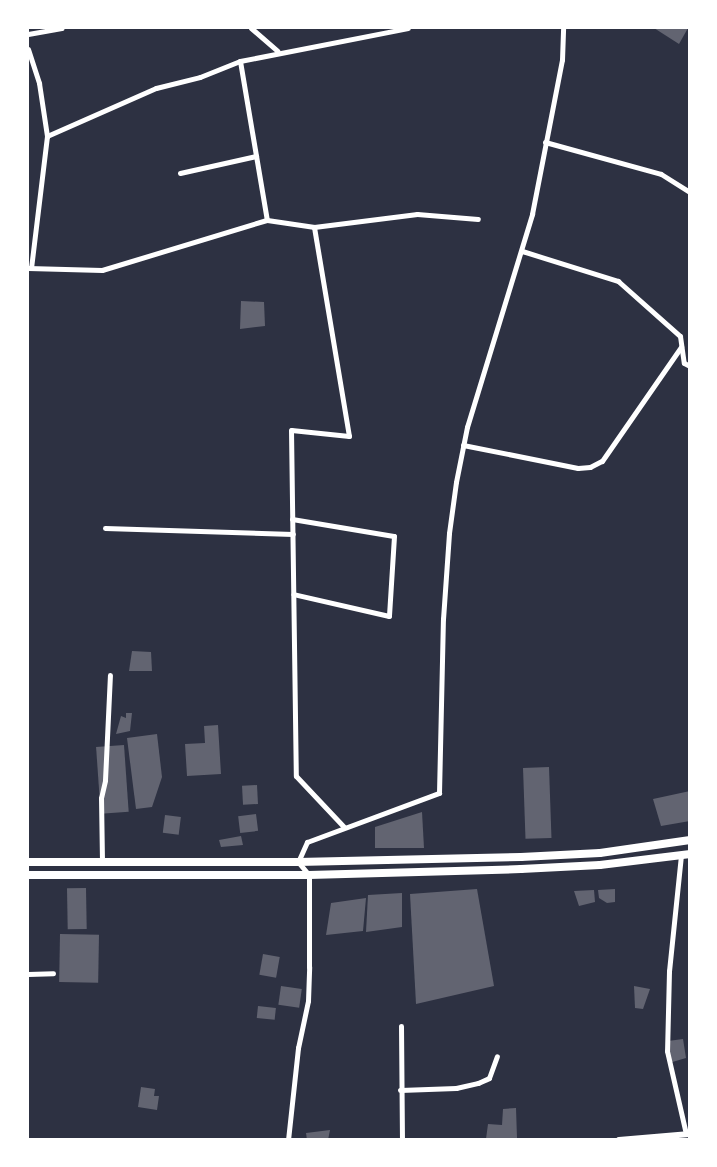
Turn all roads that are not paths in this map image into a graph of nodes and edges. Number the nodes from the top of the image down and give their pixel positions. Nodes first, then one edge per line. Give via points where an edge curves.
1 (61, 28) edge
2 (250, 28) edge
3 (408, 28) edge
4 (562, 28) edge
5 (28, 34) edge
6 (28, 49) edge
7 (277, 51) junction
8 (240, 61) junction
9 (47, 136) junction
10 (545, 142) junction
11 (256, 156) junction
12 (180, 173) dead end
13 (690, 192) edge
14 (478, 219) dead end
15 (267, 220) junction
16 (314, 227) junction
17 (522, 251) junction
18 (29, 268) edge
19 (682, 347) junction
20 (690, 366) edge
21 (463, 445) junction
22 (292, 520) junction
23 (105, 528) dead end
24 (293, 534) junction
25 (293, 594) junction
26 (110, 675) dead end
27 (344, 827) junction
28 (690, 840) edge
29 (685, 854) edge
30 (102, 861) junction
31 (28, 862) edge
32 (298, 862) junction
33 (28, 875) edge
34 (309, 875) junction
35 (53, 973) dead end
36 (28, 974) edge
37 (401, 1026) dead end
38 (497, 1056) dead end
39 (400, 1090) junction
40 (688, 1134) edge
41 (288, 1140) edge
42 (402, 1140) edge
43 (619, 1140) edge

1 - 5 street
2 - 7 street
3 - 7 street
4 - 10 street via 562,60
6 - 9 street via 39,82
7 - 8 street
8 - 9 street via 200,77 156,88
8 - 11 street
9 - 18 street
10 - 13 street via 660,174
10 - 17 street
11 - 12 street
11 - 15 street
14 - 16 street via 417,214
15 - 16 street
15 - 18 street via 102,270
16 - 22 street via 349,436 291,430
17 - 19 street via 618,281 680,336
17 - 21 street via 480,380
19 - 20 street via 684,363
19 - 21 street via 602,461 590,467 578,468
21 - 27 street via 449,533 439,709 439,793
22 - 24 street
22 - 25 street via 394,536 389,616
23 - 24 street
24 - 25 street
25 - 27 street via 296,776
26 - 30 street via 105,780 101,798
27 - 32 street via 307,842
28 - 32 main road via 556,855
29 - 34 main road via 565,867
29 - 40 street via 669,971 667,1051
30 - 31 main road
30 - 32 main road
32 - 34 street
33 - 34 main road
34 - 41 street via 308,1001 298,1048
35 - 36 street
37 - 39 street
38 - 39 street via 494,1071 489,1078 478,1083 456,1088
39 - 42 street
40 - 43 street

